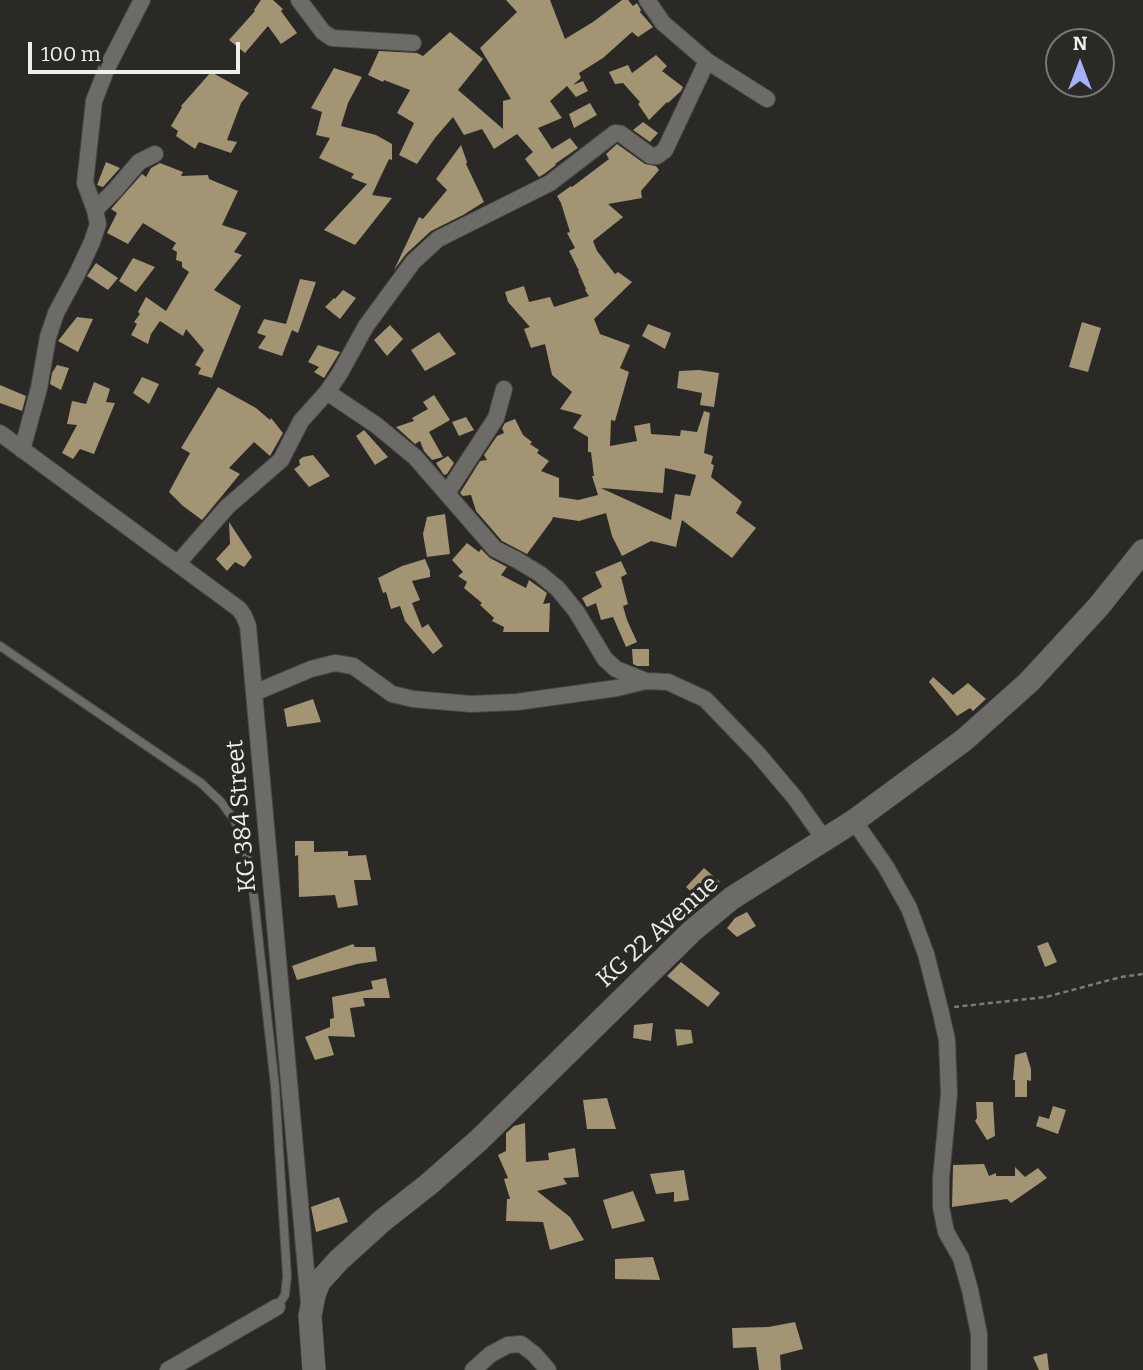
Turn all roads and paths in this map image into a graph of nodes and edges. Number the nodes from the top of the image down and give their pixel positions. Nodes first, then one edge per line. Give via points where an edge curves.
1 (142, 0) edge
2 (299, 0) edge
3 (647, 0) edge
4 (414, 43) dead end
5 (707, 61) junction
6 (767, 99) dead end
7 (155, 154) dead end
8 (95, 209) junction
9 (504, 389) dead end
10 (327, 392) junction
11 (0, 433) edge
12 (22, 450) junction
13 (447, 493) junction
14 (1143, 551) edge
15 (178, 564) junction
16 (0, 646) edge
17 (646, 681) junction
18 (254, 693) junction
19 (854, 821) junction
20 (824, 839) junction
21 (1143, 974) edge
22 (940, 1009) junction
23 (277, 1307) joint
24 (310, 1316) junction
25 (168, 1370) edge
26 (314, 1370) edge
27 (473, 1370) edge
28 (548, 1370) edge
29 (979, 1370) edge

1 - 8 street via 94,101 85,183
2 - 4 street via 332,38
3 - 5 street via 663,23
5 - 6 street
5 - 10 street via 665,150 657,156 615,133 550,183 438,239 385,298
7 - 8 street via 139,162
8 - 12 street via 98,224 92,242 48,337
9 - 13 street via 496,418
10 - 13 street via 415,457
10 - 15 street via 301,421 281,460 227,507
11 - 12 street, KG 384 Street
12 - 15 street, KG 384 Street
13 - 17 street via 495,549 558,589 611,664
14 - 19 street, KG 22 Avenue via 1029,682 964,740
15 - 18 street, KG 384 Street via 244,617
16 - 23 lane via 201,783 235,821 251,871 275,1086 287,1276 285,1295
17 - 18 street via 517,702 471,704 392,694 353,666 335,663
17 - 20 street via 668,682 705,699 758,754
18 - 24 street, KG 384 Street
19 - 20 street, KG 22 Avenue
19 - 22 street via 909,908
20 - 24 street, KG 22 Avenue via 732,898 692,931 479,1140 332,1267 319,1282
21 - 22 path via 1046,997
22 - 29 street via 947,1040 949,1094 942,1207 946,1231 961,1258 970,1290 979,1334
23 - 25 street
24 - 26 street, KG 22 Avenue
27 - 28 street via 491,1354 521,1344

